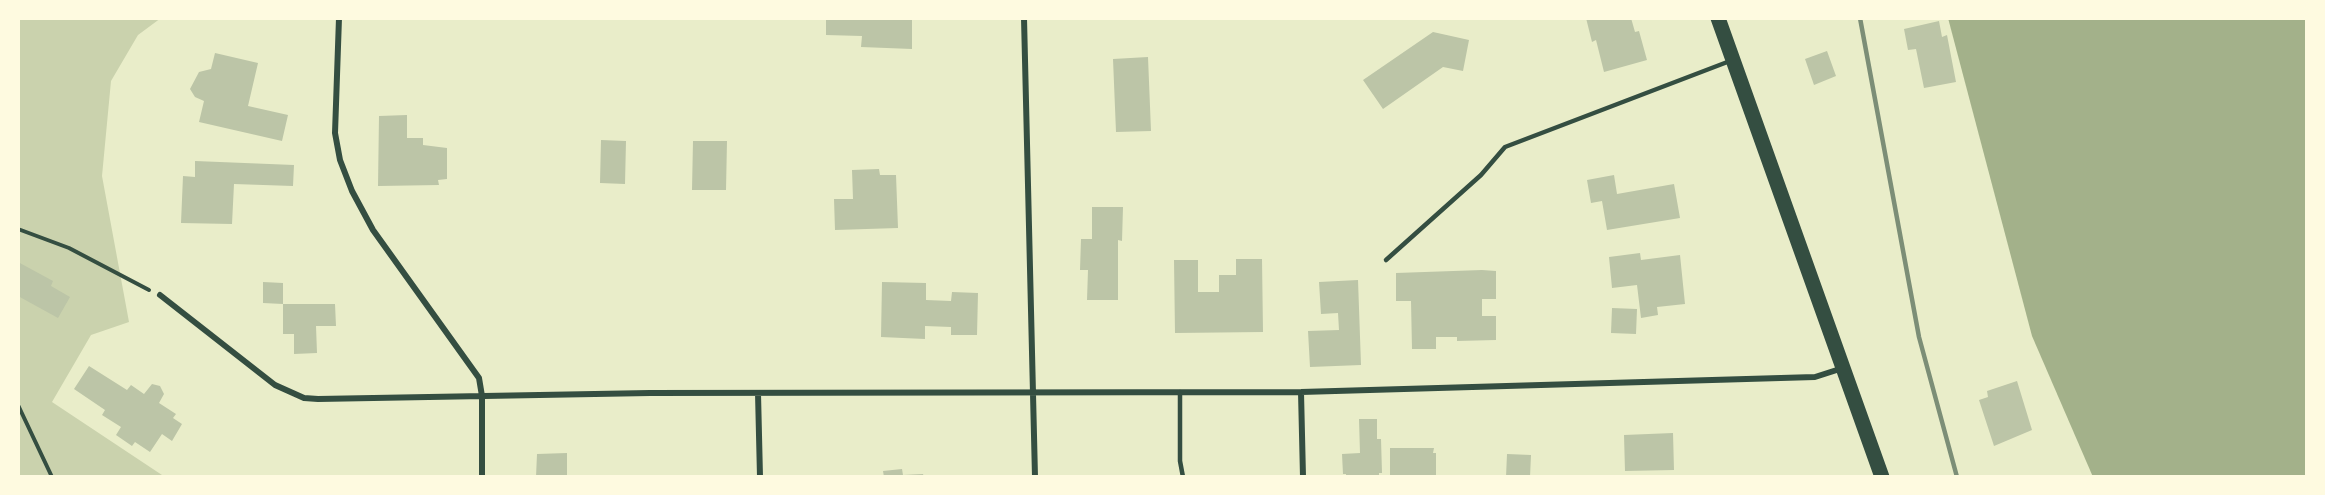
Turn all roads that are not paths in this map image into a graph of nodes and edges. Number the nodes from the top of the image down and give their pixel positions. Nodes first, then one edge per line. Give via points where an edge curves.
1 (339, 18) edge
2 (1024, 18) edge
3 (1718, 18) edge
4 (1732, 60) junction
5 (1386, 260) dead end
6 (160, 295) road end
7 (1843, 368) junction
8 (1032, 392) junction
9 (1180, 392) junction
10 (1301, 392) junction
11 (758, 393) junction
12 (482, 396) junction
13 (483, 477) edge
14 (760, 477) edge
15 (1035, 477) edge
16 (1183, 477) edge
17 (1303, 477) edge
18 (1882, 477) edge

1 - 12 street via 335,133 346,175 373,230 473,366
2 - 8 street
3 - 4 main road
4 - 5 lane via 1505,147 1481,175
4 - 7 main road
6 - 12 street via 275,385 304,398
7 - 10 street via 1815,377
7 - 18 main road
8 - 9 street
8 - 11 street
8 - 15 street
9 - 10 street
9 - 16 lane
10 - 17 street
11 - 12 street
11 - 14 street
12 - 13 street

